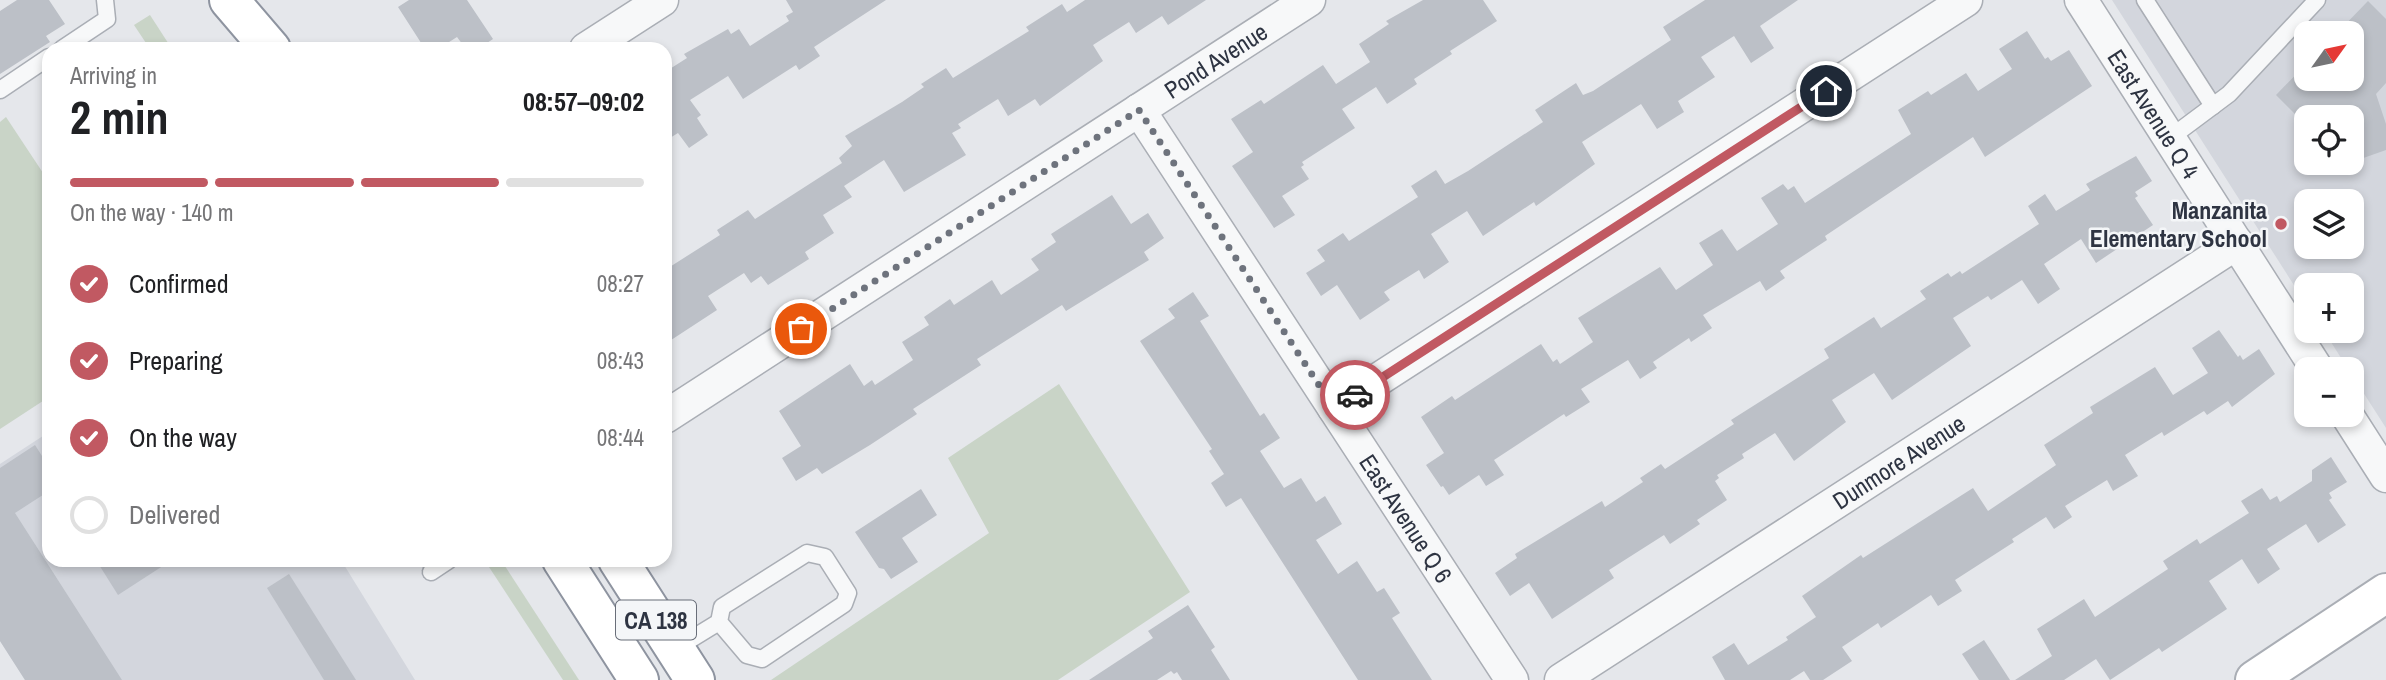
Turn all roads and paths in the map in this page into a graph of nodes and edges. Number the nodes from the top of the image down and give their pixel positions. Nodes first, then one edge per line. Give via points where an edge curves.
1 (228, 0) edge
2 (662, 0) edge
3 (1309, 0) edge
4 (1966, 0) edge
5 (2081, 0) edge
6 (2145, 0) edge
7 (2317, 0) edge
8 (106, 4) edge
9 (72, 42) edge
10 (248, 42) edge
11 (265, 42) edge
12 (597, 42) edge
13 (42, 62) edge
14 (0, 90) edge
15 (2213, 106) junction
16 (1139, 110) junction
17 (2169, 138) junction
18 (2237, 243) junction
19 (2309, 357) edge
20 (1334, 408) junction
21 (672, 411) edge
22 (2355, 427) edge
23 (2386, 476) edge
24 (438, 567) edge
25 (566, 567) edge
26 (622, 567) edge
27 (431, 572) dead end
28 (2386, 593) edge
29 (719, 622) junction
30 (685, 665) edge
31 (639, 680) edge
32 (1513, 680) edge
33 (1561, 680) edge
34 (2255, 680) edge

1 - 10 main road
1 - 11 main road
2 - 12 street
3 - 16 street, Pond Avenue
4 - 20 street
5 - 17 street, East Avenue Q 4
6 - 15 lane
7 - 15 lane
8 - 9 lane via 107,19
13 - 14 lane
15 - 17 lane
16 - 20 street, East Avenue Q 6
16 - 21 street, Pond Avenue
17 - 18 street, East Avenue Q 4
18 - 19 street, East Avenue Q 4
18 - 33 street, Dunmore Avenue
20 - 32 street, East Avenue Q 6
22 - 23 street
24 - 27 lane
25 - 31 main road
26 - 30 main road, CA 138
28 - 34 main road
29 - 29 lane via 722,607 807,553 825,557 848,593 844,604 762,659 747,655
29 - 30 lane

